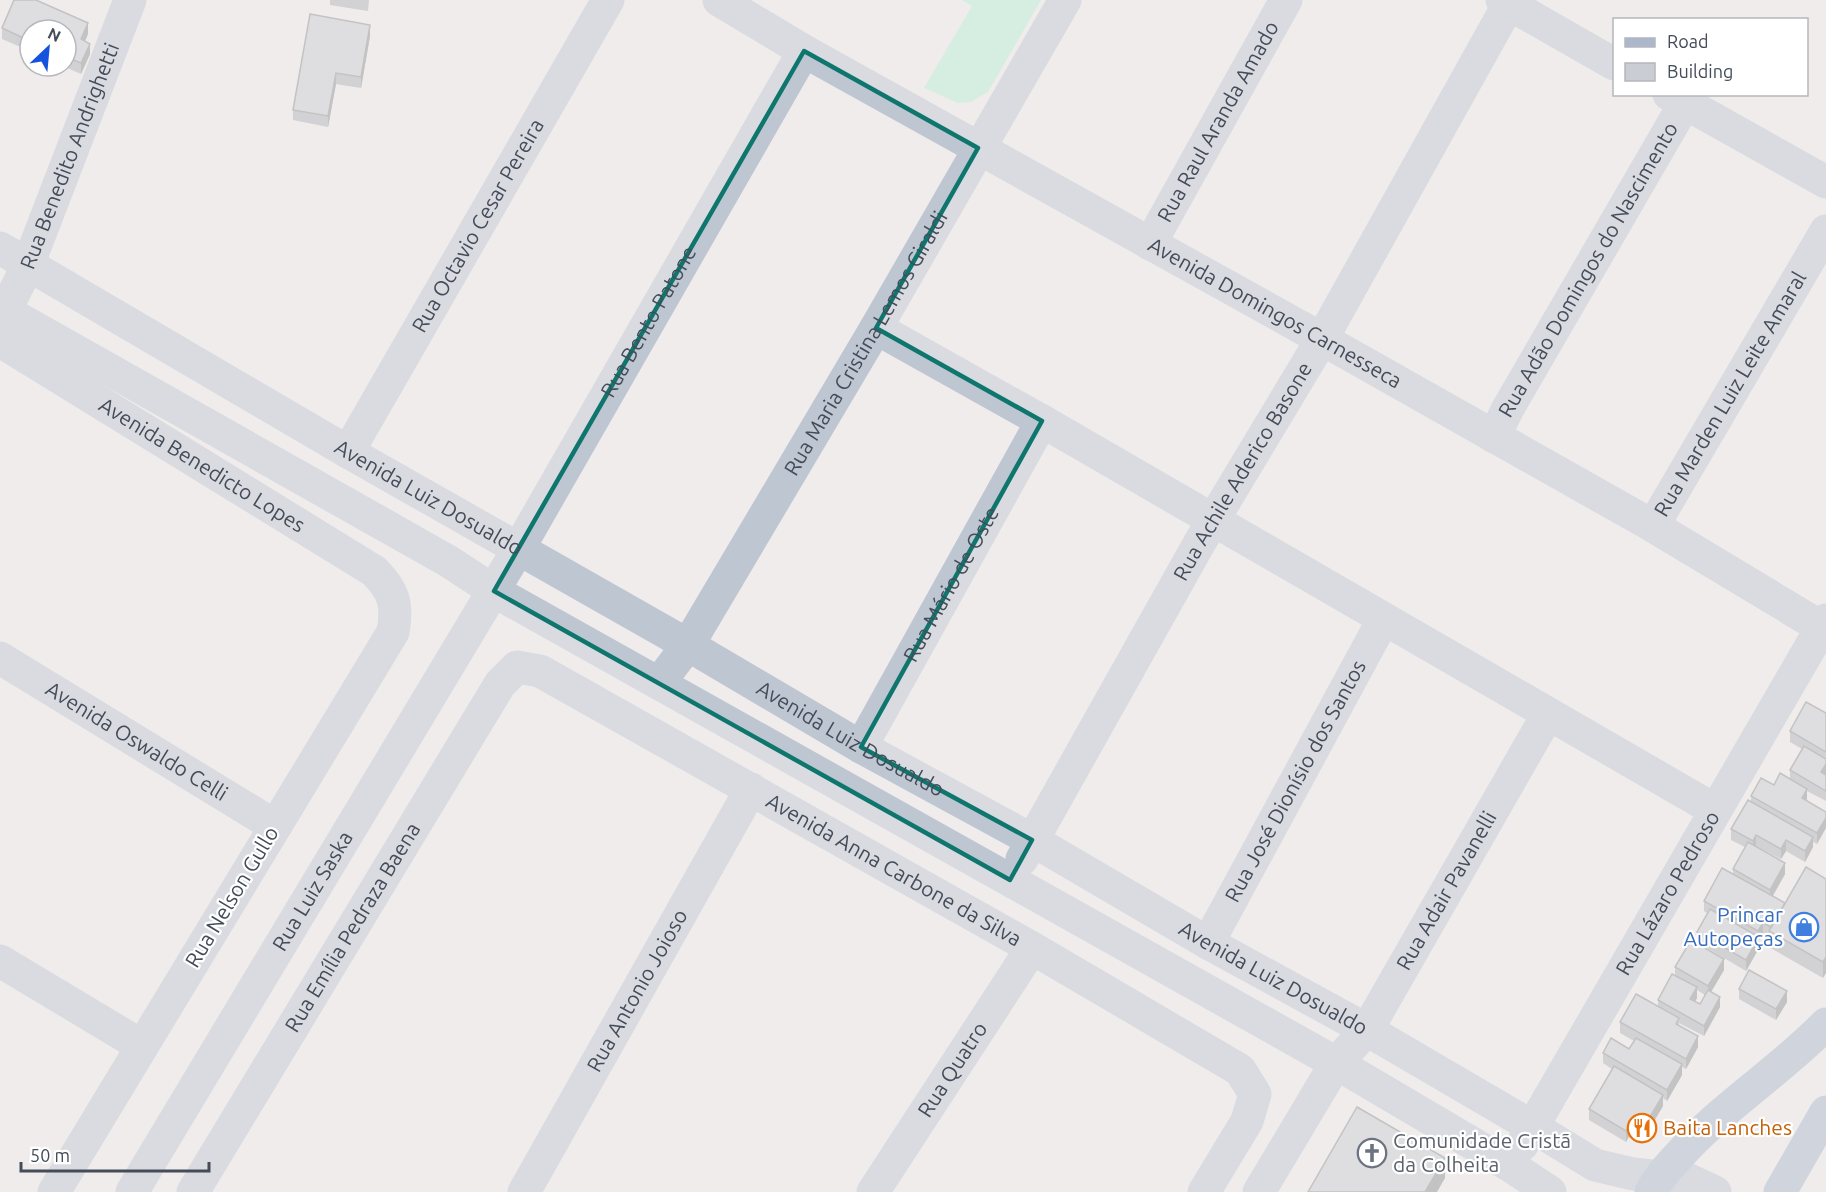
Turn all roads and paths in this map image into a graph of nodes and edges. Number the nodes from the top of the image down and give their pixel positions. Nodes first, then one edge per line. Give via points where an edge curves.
1 (130, 0) edge
2 (608, 0) edge
3 (719, 0) edge
4 (1065, 0) edge
5 (1286, 0) edge
6 (1507, 1) edge
7 (804, 51) junction
8 (1613, 63) edge
9 (1677, 99) edge
10 (978, 148) junction
11 (1826, 182) edge
12 (1826, 231) edge
13 (1150, 244) junction
14 (0, 248) edge
15 (28, 265) junction
16 (2, 320) edge
17 (876, 328) junction
18 (1322, 339) junction
19 (1042, 421) junction
20 (1494, 437) junction
21 (348, 452) junction
22 (1213, 520) junction
23 (1653, 526) junction
24 (519, 548) junction
25 (494, 591) junction
26 (394, 598) joint
27 (1383, 620) junction
28 (1824, 626) edge
29 (688, 645) junction
30 (0, 658) edge
31 (517, 667) joint
32 (659, 683) junction
33 (1548, 714) junction
34 (861, 747) junction
35 (751, 789) junction
36 (1715, 810) junction
37 (275, 826) junction
38 (1032, 840) junction
39 (1010, 880) junction
40 (1208, 943) junction
41 (1032, 948) junction
42 (0, 961) edge
43 (1826, 1024) edge
44 (1367, 1030) junction
45 (142, 1046) junction
46 (1336, 1063) junction
47 (1826, 1113) edge
48 (1533, 1127) junction
49 (1509, 1165) junction
50 (1655, 1185) edge
51 (54, 1192) edge
52 (132, 1192) edge
53 (193, 1192) edge
54 (524, 1192) edge
55 (873, 1192) edge
56 (1204, 1192) edge
57 (1259, 1192) edge
58 (1550, 1192) edge
59 (1715, 1192) edge
60 (1780, 1192) edge

1 - 15 street, Rua Benedito Andrighetti
2 - 21 street, Rua Octavio Cesar Pereira
3 - 7 street, Avenida Domingos Carnesseca
4 - 10 street, Rua Maria Cristina Lemos Giraldi
5 - 13 street, Rua Raul Aranda Amado
6 - 8 street
6 - 18 street, Rua Achile Aderico Basone
7 - 10 street, Avenida Domingos Carnesseca
7 - 24 street, Rua Bento Patone
9 - 11 street
9 - 20 street, Rua Adão Domingos do Nascimento
10 - 13 street, Avenida Domingos Carnesseca
10 - 17 street, Rua Maria Cristina Lemos Giraldi
12 - 23 street, Rua Marden Luiz Leite Amaral
13 - 18 street, Avenida Domingos Carnesseca
14 - 15 street, Avenida Luiz Dosualdo
15 - 16 street, Rua Benedito Andrighetti
15 - 21 street, Avenida Luiz Dosualdo
16 - 25 street, Avenida Luiz Dosualdo via 448,561
16 - 26 street, Avenida Benedicto Lopes via 374,571 387,583
17 - 19 street
17 - 29 street, Rua Maria Cristina Lemos Giraldi
18 - 20 street, Avenida Domingos Carnesseca
18 - 22 street, Rua Achile Aderico Basone
19 - 22 street
19 - 34 street, Rua Mário de Oste
20 - 23 street, Avenida Domingos Carnesseca
21 - 24 street, Avenida Luiz Dosualdo
22 - 27 street
22 - 38 street, Rua Achile Aderico Basone
23 - 28 street, Avenida Domingos Carnesseca
24 - 25 street, Rua Bento Patone
24 - 29 street, Avenida Luiz Dosualdo
25 - 32 street, Avenida Luiz Dosualdo
25 - 52 street, Rua Luiz Saska
26 - 37 street, Rua Nelson Gullo via 393,632
27 - 33 street
27 - 40 street, Rua José Dionísio dos Santos
28 - 36 street, Rua Lázaro Pedroso
29 - 32 street, Rua Maria Cristina Lemos Giraldi
29 - 34 street, Avenida Luiz Dosualdo
30 - 37 street, Avenida Oswaldo Celli
31 - 35 street, Avenida Anna Carbone da Silva via 540,671
31 - 53 street, Rua Emília Pedraza Baena via 500,684
32 - 39 street, Avenida Luiz Dosualdo
33 - 36 street
33 - 44 street, Rua Adair Pavanelli
34 - 38 street, Avenida Luiz Dosualdo
35 - 41 street, Avenida Anna Carbone da Silva
35 - 54 street, Rua Antonio Joioso
36 - 48 street, Rua Lázaro Pedroso
37 - 45 street, Rua Nelson Gullo
38 - 39 street, Rua Achile Aderico Basone
38 - 40 street, Avenida Luiz Dosualdo
39 - 46 street, Avenida Luiz Dosualdo
40 - 44 street, Avenida Luiz Dosualdo
41 - 55 street, Rua Quatro
41 - 56 street, Avenida Anna Carbone da Silva via 1240,1070 1255,1094 1247,1121
42 - 45 street
43 - 50 main road via 1708,1124
44 - 46 street, Rua Adair Pavanelli
44 - 48 street, Avenida Luiz Dosualdo
45 - 51 street, Rua Nelson Gullo
46 - 49 street, Avenida Luiz Dosualdo
46 - 57 street, Rua Adair Pavanelli
47 - 60 main road
48 - 49 street, Rua Lázaro Pedroso
48 - 50 street, Avenida Luiz Dosualdo via 1595,1165 1633,1174
49 - 58 street, Avenida Luiz Dosualdo
50 - 59 street, Avenida Luiz Dosualdo via 1689,1180

